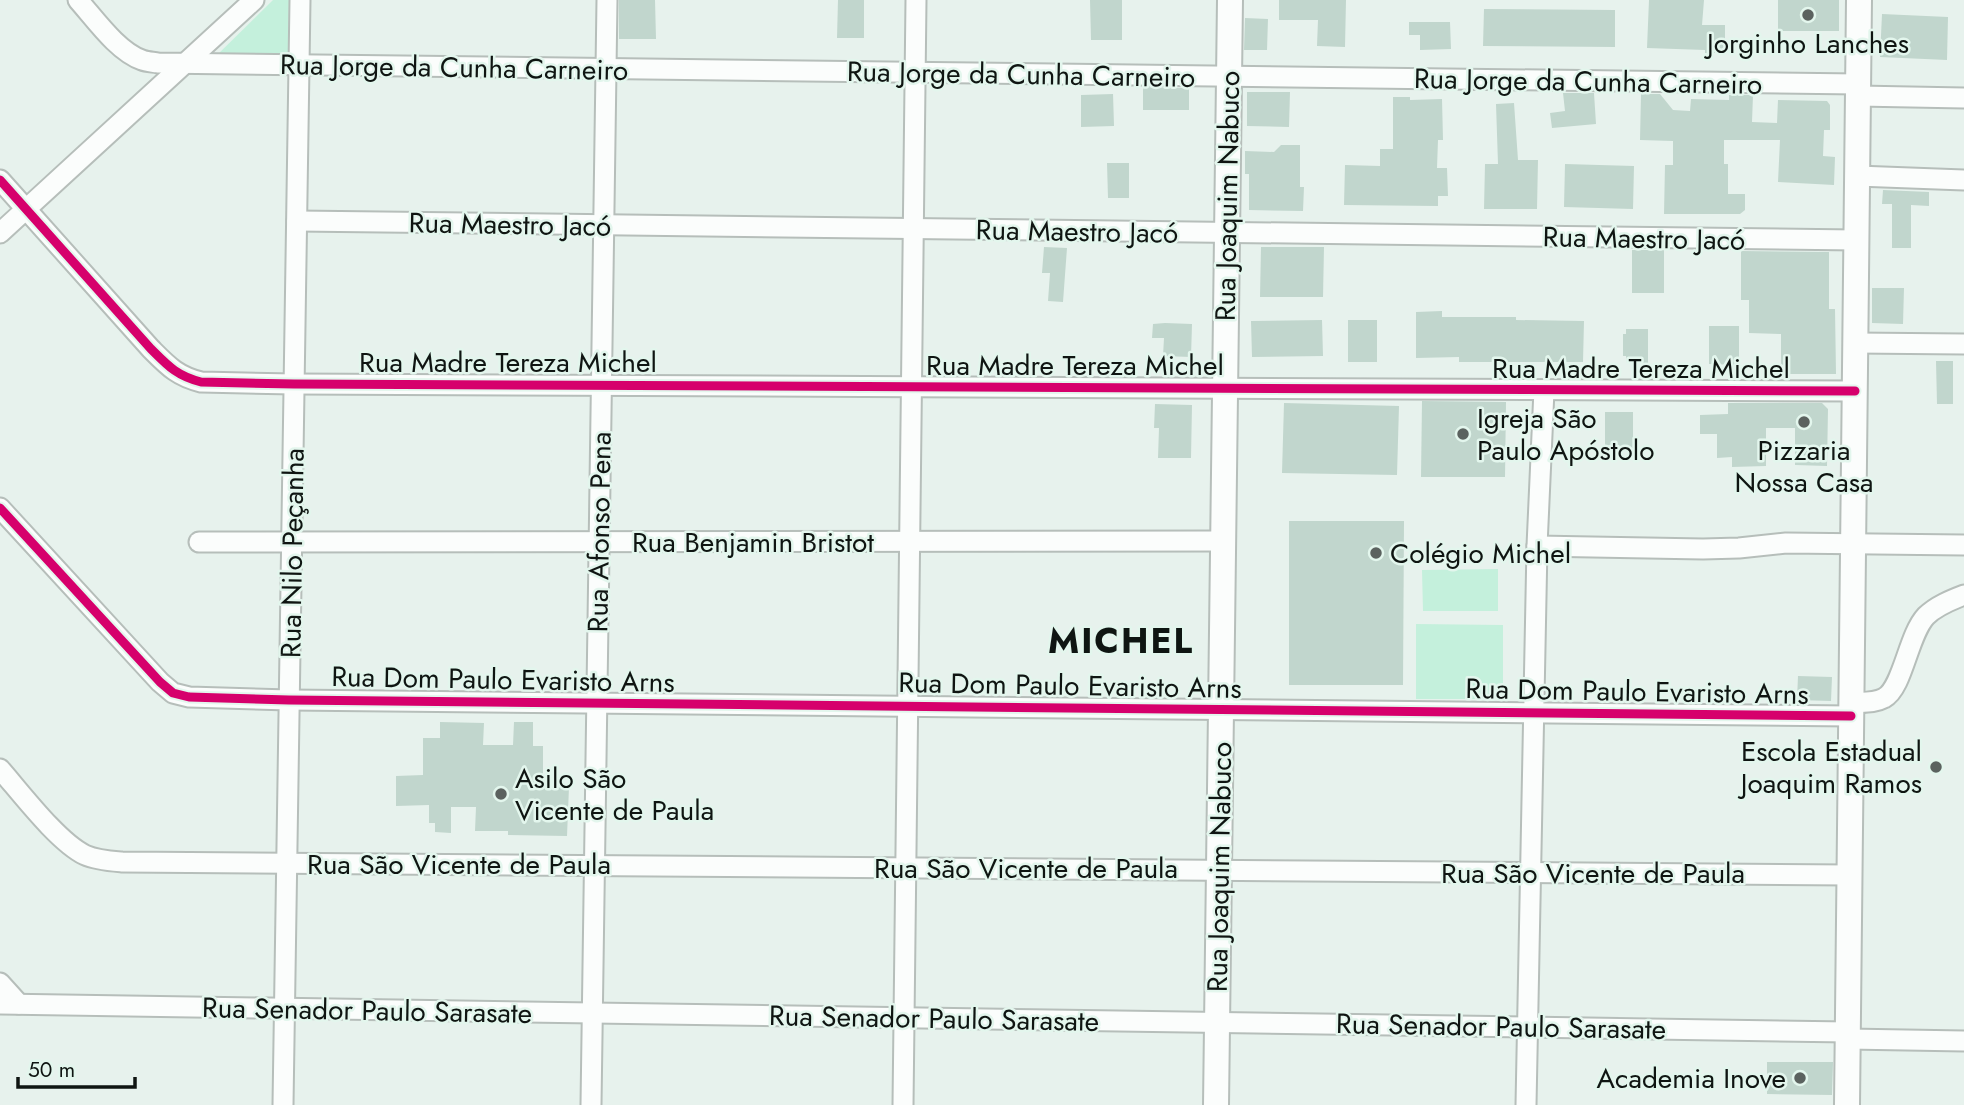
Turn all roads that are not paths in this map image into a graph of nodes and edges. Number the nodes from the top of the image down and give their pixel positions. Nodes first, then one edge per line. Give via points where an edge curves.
1 (78, 0) edge
2 (254, 0) edge
3 (300, 0) edge
4 (607, 0) edge
5 (916, 0) edge
6 (1230, 0) edge
7 (1858, 0) edge
8 (185, 64) junction
9 (300, 65) junction
10 (606, 69) junction
11 (915, 72) junction
12 (1229, 76) junction
13 (1858, 90) junction
14 (1964, 98) edge
15 (1857, 176) junction
16 (0, 180) edge
17 (1964, 180) edge
18 (26, 209) junction
19 (297, 221) junction
20 (604, 225) junction
21 (913, 229) junction
22 (0, 233) edge
23 (1227, 233) junction
24 (1856, 240) junction
25 (1855, 342) junction
26 (1964, 344) edge
27 (294, 384) junction
28 (601, 386) junction
29 (911, 387) junction
30 (1225, 388) junction
31 (1545, 390) junction
32 (1854, 391) junction
33 (0, 508) edge
34 (909, 541) junction
35 (1223, 541) junction
36 (199, 542) dead end
37 (292, 542) junction
38 (599, 542) junction
39 (1853, 542) junction
40 (1964, 545) edge
41 (1537, 546) junction
42 (1964, 595) edge
43 (289, 699) junction
44 (597, 703) junction
45 (907, 706) junction
46 (1851, 709) junction
47 (1221, 710) junction
48 (1534, 713) junction
49 (0, 769) edge
50 (286, 863) junction
51 (595, 865) junction
52 (905, 867) junction
53 (1219, 870) junction
54 (1532, 872) junction
55 (1850, 875) junction
56 (0, 984) edge
57 (10, 1004) edge
58 (284, 1008) junction
59 (593, 1013) junction
60 (904, 1017) junction
61 (1217, 1022) junction
62 (1527, 1027) junction
63 (1848, 1036) junction
64 (1964, 1041) edge
65 (283, 1105) edge
66 (591, 1105) edge
67 (903, 1105) edge
68 (1216, 1105) edge
69 (1526, 1105) edge
70 (1847, 1105) edge

1 - 8 street, Rua Jorge da Cunha Carneiro via 131,55 144,61
2 - 8 street
3 - 9 street, Rua Nilo Peçanha
4 - 10 street, Rua Afonso Pena
5 - 11 street
6 - 12 main road, Rua Joaquim Nabuco
7 - 13 main road
8 - 9 street, Rua Jorge da Cunha Carneiro
8 - 18 street
9 - 10 street, Rua Jorge da Cunha Carneiro
9 - 19 street, Rua Nilo Peçanha
10 - 11 street, Rua Jorge da Cunha Carneiro
10 - 20 street, Rua Afonso Pena
11 - 12 street, Rua Jorge da Cunha Carneiro
11 - 21 street
12 - 13 street, Rua Jorge da Cunha Carneiro
12 - 23 main road, Rua Joaquim Nabuco
13 - 14 street, Rua Jorge da Cunha Carneiro
13 - 15 main road
15 - 17 street
15 - 24 main road
16 - 18 street, Rua Madre Tereza Michel
18 - 22 street
18 - 27 street, Rua Madre Tereza Michel via 176,373 201,382
19 - 20 street, Rua Maestro Jacó
19 - 27 street, Rua Nilo Peçanha
20 - 21 street, Rua Maestro Jacó
20 - 28 street, Rua Afonso Pena
21 - 23 street, Rua Maestro Jacó
21 - 29 street
23 - 24 street, Rua Maestro Jacó
23 - 30 main road, Rua Joaquim Nabuco
24 - 25 main road
25 - 26 street
25 - 32 main road
27 - 28 street, Rua Madre Tereza Michel
27 - 37 street, Rua Nilo Peçanha
28 - 29 street, Rua Madre Tereza Michel
28 - 38 street, Rua Afonso Pena
29 - 30 street, Rua Madre Tereza Michel
29 - 34 street
30 - 31 street, Rua Madre Tereza Michel
30 - 35 main road, Rua Joaquim Nabuco
31 - 32 street, Rua Madre Tereza Michel
31 - 41 street
32 - 39 main road
33 - 43 street, Rua Dom Paulo Evaristo Arns via 173,692 189,697
34 - 35 street, Rua Benjamin Bristot
34 - 38 street, Rua Benjamin Bristot
34 - 45 street
35 - 47 main road, Rua Joaquim Nabuco
36 - 37 street, Rua Benjamin Bristot
37 - 38 street, Rua Benjamin Bristot
37 - 43 street, Rua Nilo Peçanha
38 - 44 street, Rua Afonso Pena
39 - 40 street
39 - 41 street via 1703,549
39 - 46 main road
41 - 48 street
42 - 46 street, Rua Dom Paulo Evaristo Arns via 1926,616 1886,697
43 - 44 street, Rua Dom Paulo Evaristo Arns
43 - 50 street, Rua Nilo Peçanha
44 - 45 street, Rua Dom Paulo Evaristo Arns
44 - 51 street, Rua Afonso Pena
45 - 47 street, Rua Dom Paulo Evaristo Arns
45 - 52 street
46 - 48 street, Rua Dom Paulo Evaristo Arns
46 - 55 main road
47 - 48 street, Rua Dom Paulo Evaristo Arns
47 - 53 main road, Rua Joaquim Nabuco
48 - 54 street
49 - 50 street, Rua São Vicente de Paula via 59,835 85,855 122,862
50 - 51 street, Rua São Vicente de Paula
50 - 58 street, Rua Nilo Peçanha
51 - 52 street, Rua São Vicente de Paula
51 - 59 street, Rua Afonso Pena
52 - 53 street, Rua São Vicente de Paula
52 - 60 street
53 - 54 street, Rua São Vicente de Paula
53 - 61 main road, Rua Joaquim Nabuco
54 - 55 street, Rua São Vicente de Paula
54 - 62 street
55 - 63 main road
56 - 57 street
57 - 58 street, Rua Senador Paulo Sarasate
58 - 59 street, Rua Senador Paulo Sarasate
58 - 65 street, Rua Nilo Peçanha
59 - 60 street, Rua Senador Paulo Sarasate
59 - 66 street, Rua Afonso Pena
60 - 61 street, Rua Senador Paulo Sarasate
60 - 67 street
61 - 62 street, Rua Senador Paulo Sarasate
61 - 68 main road, Rua Joaquim Nabuco
62 - 63 street, Rua Senador Paulo Sarasate
62 - 69 street
63 - 64 street, Rua Senador Paulo Sarasate
63 - 70 main road

